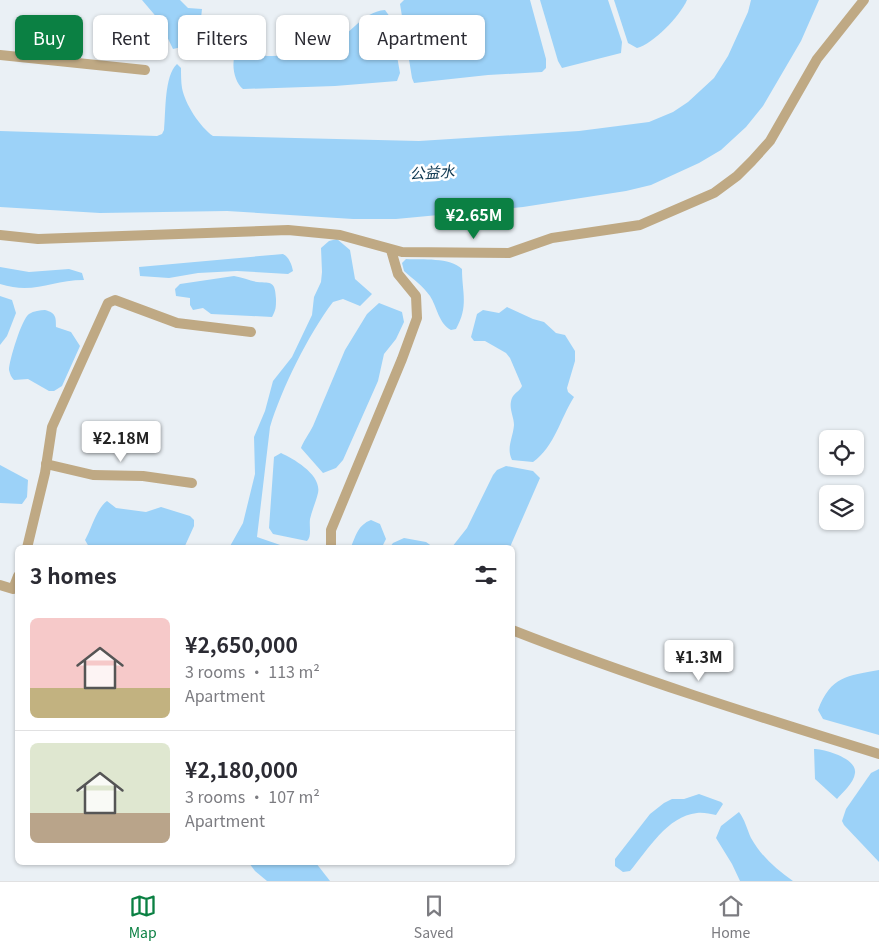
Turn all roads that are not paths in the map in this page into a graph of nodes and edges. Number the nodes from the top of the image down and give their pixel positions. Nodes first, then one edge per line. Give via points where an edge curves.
1 (864, 0) edge
2 (0, 55) edge
3 (145, 70) dead end
4 (0, 235) edge
5 (391, 250) junction
6 (251, 332) dead end
7 (46, 464) junction
8 (192, 483) dead end
9 (28, 545) edge
10 (331, 545) edge
11 (15, 584) edge
12 (0, 585) edge
13 (515, 631) edge
14 (879, 754) edge

1 - 5 street via 817,59 766,147 737,176 714,193 640,225 552,238 509,253
2 - 3 street
4 - 5 street via 38,239 295,230 340,235
5 - 10 street via 398,274 416,296 417,318 331,530
6 - 7 street via 177,323 115,300 110,301 104,307 52,427
7 - 8 street via 93,475 143,476
7 - 9 street
11 - 12 street via 13,589
13 - 14 street via 770,720

